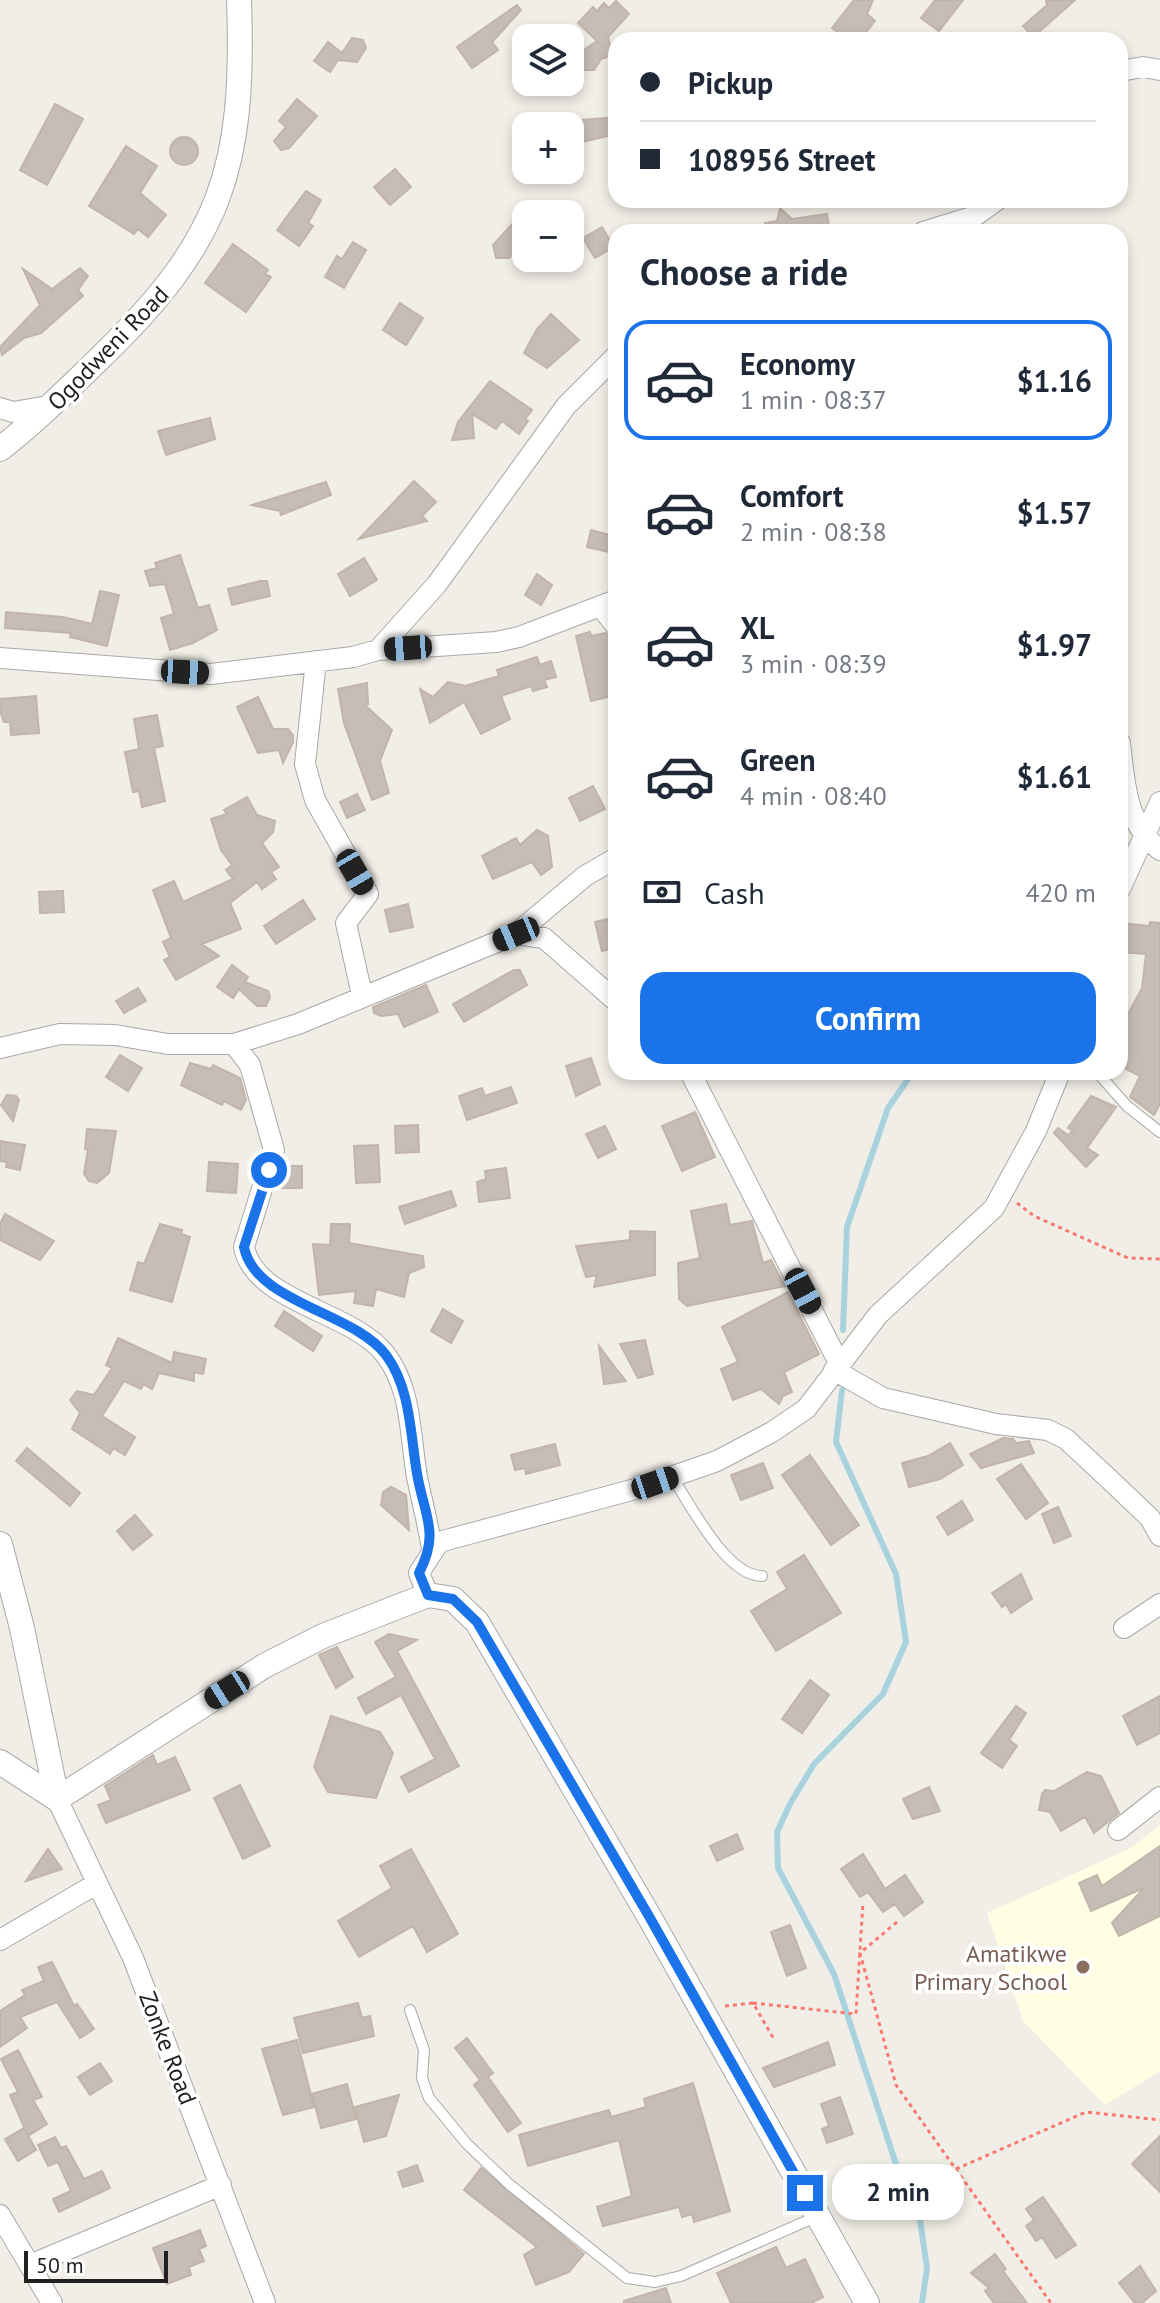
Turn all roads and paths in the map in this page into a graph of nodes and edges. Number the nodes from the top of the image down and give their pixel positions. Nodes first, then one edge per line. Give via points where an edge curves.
1 (239, 0) edge
2 (1128, 70) edge
3 (1160, 70) edge
4 (986, 208) edge
5 (949, 224) edge
6 (608, 364) edge
7 (54, 405) junction
8 (0, 408) edge
9 (0, 449) edge
10 (608, 603) edge
11 (378, 650) junction
12 (0, 658) edge
13 (316, 661) junction
14 (1128, 802) edge
15 (1160, 802) edge
16 (1142, 834) junction
17 (1160, 850) edge
18 (608, 863) edge
19 (1128, 869) edge
20 (516, 934) junction
21 (608, 994) edge
22 (362, 995) junction
23 (234, 1044) junction
24 (0, 1048) edge
25 (694, 1080) edge
26 (1057, 1080) edge
27 (1104, 1080) edge
28 (1160, 1132) edge
29 (1003, 1192) junction
30 (1160, 1259) edge
31 (837, 1366) junction
32 (672, 1477) junction
33 (1160, 1536) edge
34 (0, 1544) edge
35 (432, 1549) junction
36 (762, 1576) dead end
37 (428, 1595) junction
38 (1160, 1604) edge
39 (1124, 1628) dead end
40 (0, 1762) edge
41 (1160, 1797) edge
42 (57, 1799) junction
43 (1118, 1830) dead end
44 (96, 1884) junction
45 (863, 1902) dead end
46 (897, 1922) dead end
47 (0, 1940) edge
48 (860, 1953) junction
49 (753, 2003) junction
50 (701, 2009) junction
51 (410, 2010) dead end
52 (775, 2041) dead end
53 (1160, 2120) edge
54 (956, 2169) junction
55 (221, 2185) junction
56 (0, 2215) edge
57 (818, 2216) junction
58 (30, 2265) junction
59 (52, 2303) edge
60 (265, 2303) edge
61 (867, 2303) edge
62 (1051, 2303) edge

1 - 7 street, Ogodweni Road via 237,126 214,209 185,265 158,299
2 - 3 street
4 - 5 street
6 - 11 street via 566,406 437,584
7 - 8 street via 13,412
7 - 9 street, Ogodweni Road
10 - 11 street via 496,642
11 - 13 street
12 - 13 street via 211,674
13 - 22 street via 305,764 315,800 368,894 346,923
14 - 16 street
15 - 16 street
16 - 17 street
16 - 19 street
18 - 20 street
20 - 21 street via 544,938
20 - 22 street
22 - 23 street via 298,1024
23 - 24 street via 60,1034
23 - 35 street via 250,1065 274,1150 247,1235 246,1259 260,1277 372,1340 394,1367
25 - 31 street
26 - 29 street
27 - 28 lane
29 - 30 path via 1034,1216 1128,1258
29 - 31 street via 994,1208 878,1315
31 - 32 street via 806,1409 772,1432
31 - 33 street via 883,1398 1057,1434 1150,1518
32 - 35 street via 459,1534
32 - 36 lane via 730,1562
34 - 42 street
35 - 37 street via 419,1573
37 - 42 street via 323,1636 264,1666
37 - 50 street via 453,1599 477,1622
38 - 39 street
40 - 42 street
41 - 43 street
42 - 44 street, Zonke Road
44 - 47 street
44 - 55 street, Zonke Road via 133,1958
45 - 48 path
46 - 48 path
48 - 49 path via 856,2014
48 - 54 path via 896,2085
49 - 50 path
49 - 52 path
50 - 57 street
51 - 57 lane via 424,2050 422,2078 429,2098 510,2185 627,2278 655,2282 681,2276
53 - 54 path via 1086,2112
54 - 62 path
55 - 58 street
55 - 60 street, Zonke Road
56 - 58 street
57 - 61 street
58 - 59 street

